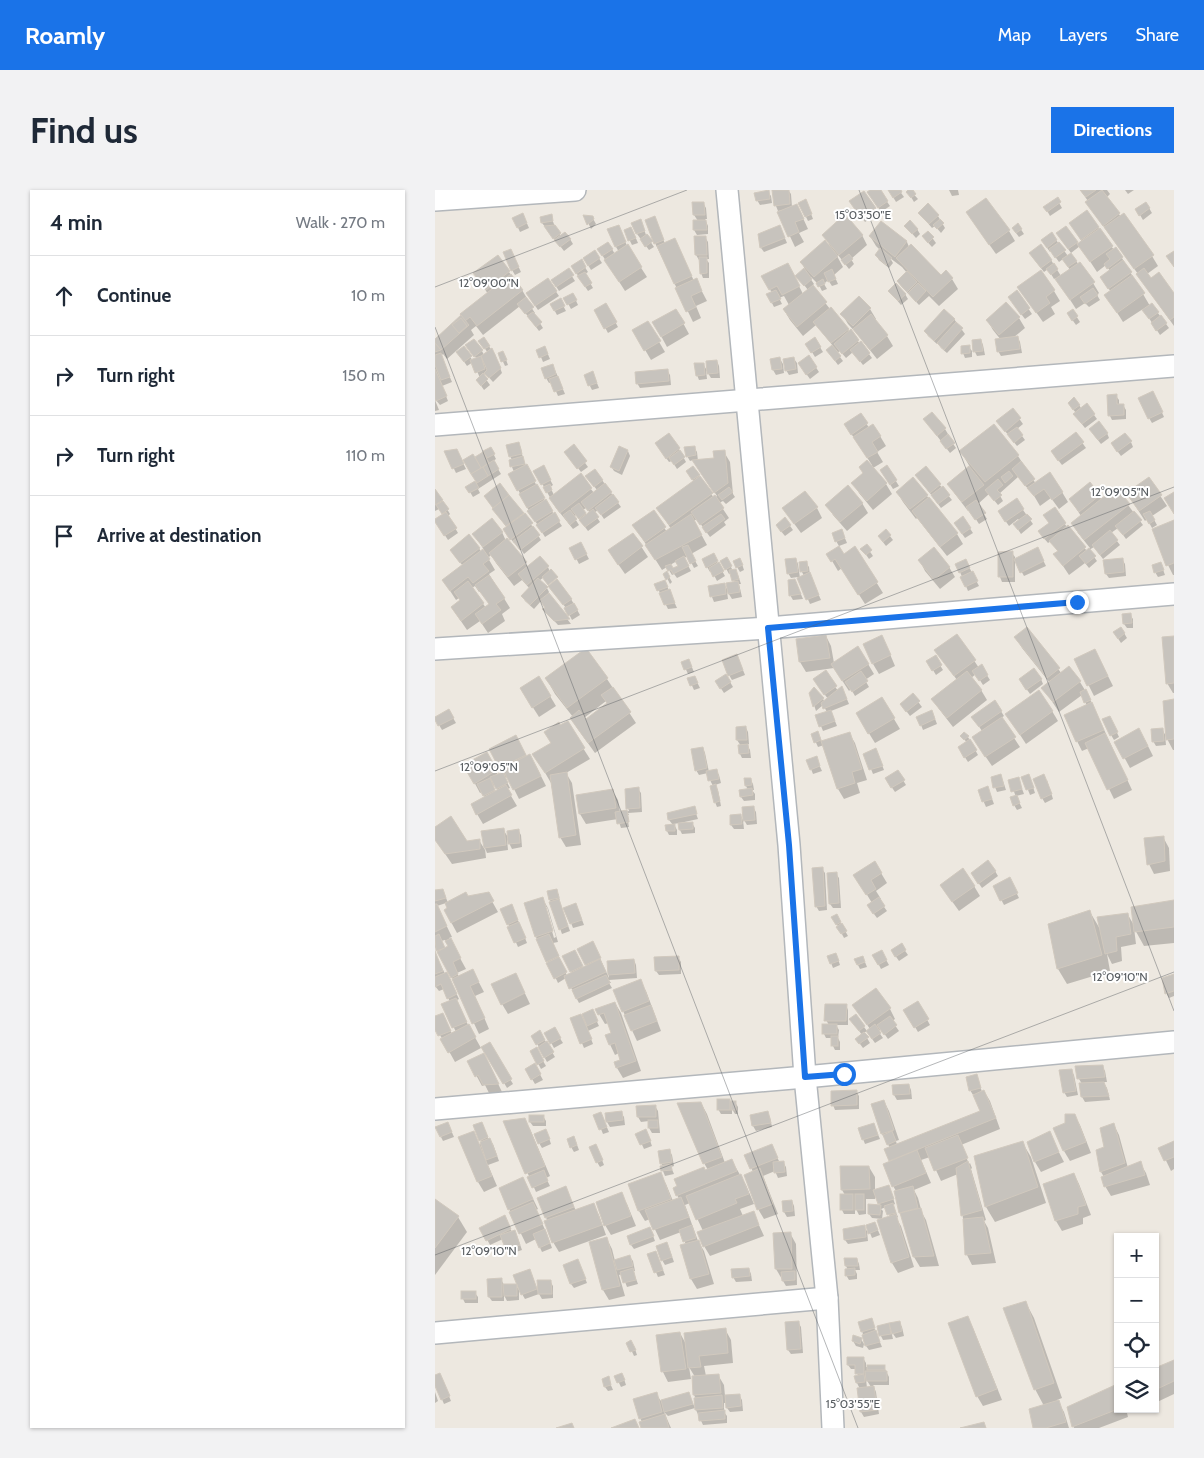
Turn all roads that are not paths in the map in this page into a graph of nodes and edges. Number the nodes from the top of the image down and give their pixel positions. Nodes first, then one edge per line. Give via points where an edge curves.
1 (575, 190) edge
2 (727, 190) edge
3 (435, 200) edge
4 (1174, 366) edge
5 (746, 401) junction
6 (435, 425) edge
7 (1174, 594) edge
8 (768, 628) junction
9 (435, 649) edge
10 (1174, 1042) edge
11 (805, 1077) junction
12 (435, 1108) edge
13 (827, 1298) junction
14 (435, 1333) edge
15 (833, 1428) edge

1 - 3 street
2 - 5 street
4 - 5 street
5 - 6 street
5 - 8 street
7 - 8 street
8 - 9 street
8 - 11 street via 789,845
10 - 11 street
11 - 12 street
11 - 13 street
13 - 14 street
13 - 15 street

